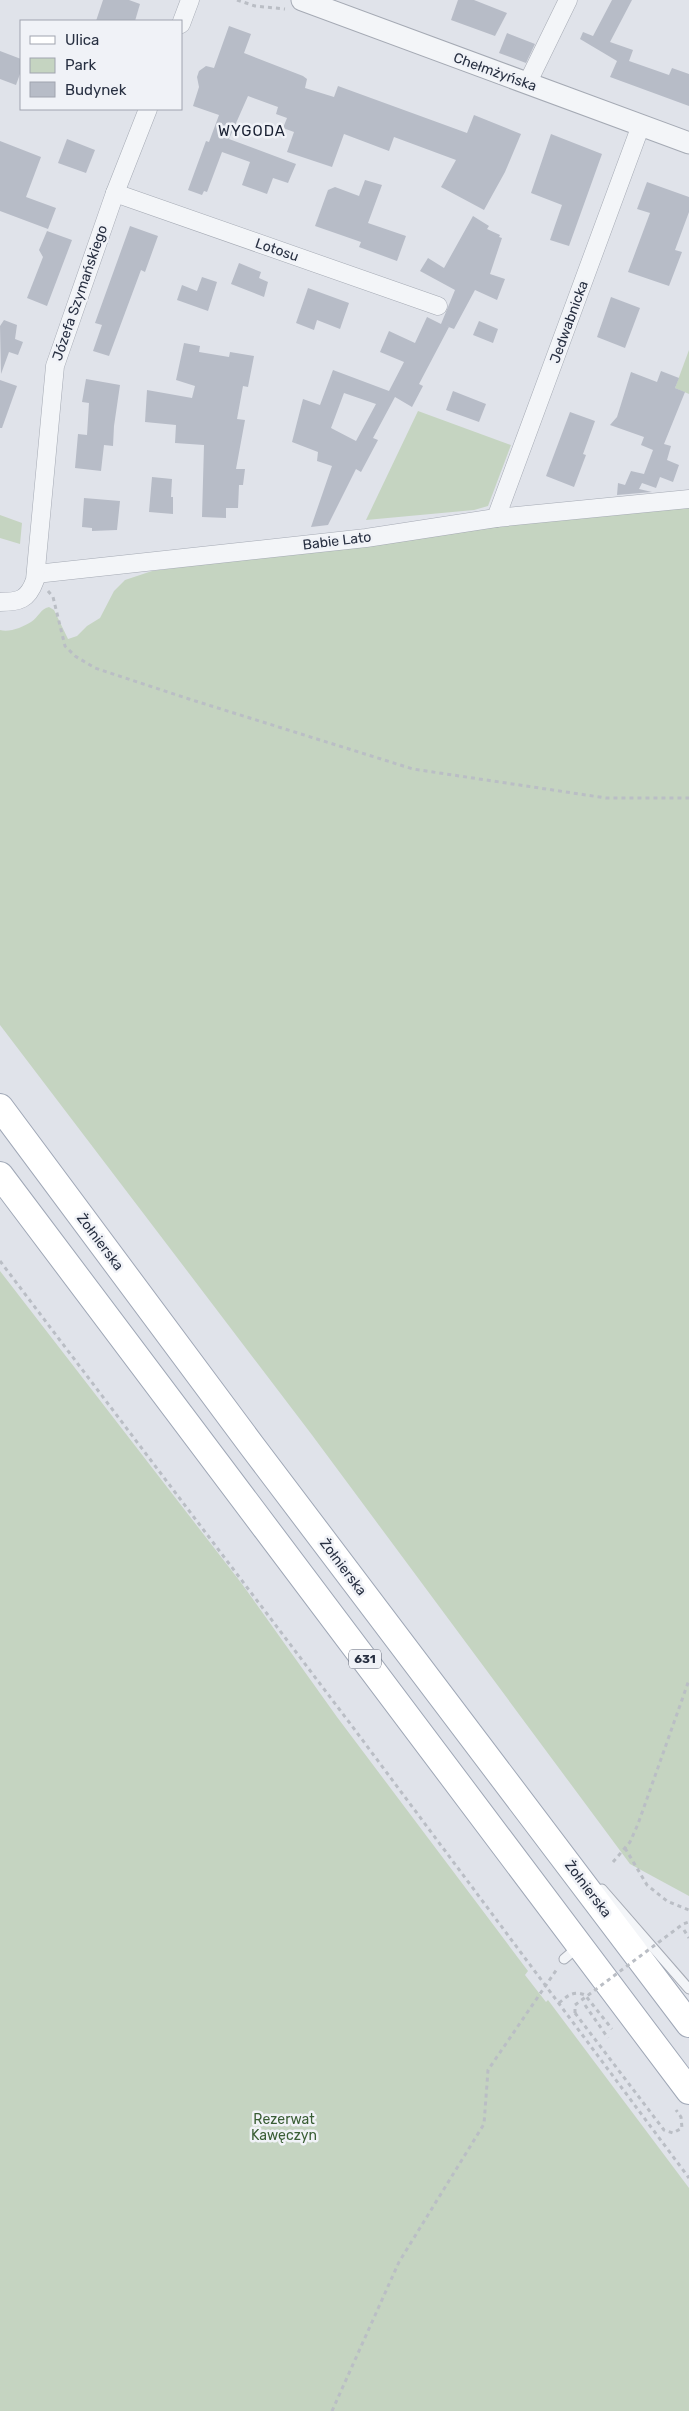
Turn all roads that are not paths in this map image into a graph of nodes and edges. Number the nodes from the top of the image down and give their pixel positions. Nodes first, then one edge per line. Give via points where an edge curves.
1 (190, 0) edge
2 (302, 0) edge
3 (568, 0) edge
4 (182, 21) edge
5 (527, 84) junction
6 (148, 110) edge
7 (641, 125) junction
8 (689, 143) edge
9 (115, 193) junction
10 (438, 306) dead end
11 (689, 499) edge
12 (496, 518) junction
13 (36, 574) junction
14 (0, 602) edge
15 (0, 1107) edge
16 (0, 1175) edge
17 (520, 1800) junction
18 (587, 1872) dead end
19 (594, 1880) dead end
20 (689, 1989) edge
21 (689, 2024) edge
22 (680, 2097) edge

1 - 4 street
2 - 5 street, Chełmżyńska
3 - 5 street
5 - 7 street, Chełmżyńska
6 - 9 street, Józefa Szymańskiego
7 - 8 street, Chełmżyńska
7 - 12 street, Jedwabnicka
9 - 10 street, Lotosu
9 - 13 street, Józefa Szymańskiego via 55,366
11 - 12 street, Babie Lato
12 - 13 street, Babie Lato via 366,538
13 - 14 street via 22,600
15 - 17 main road, Żołnierska / 631
16 - 22 main road, 631
17 - 18 lane
17 - 21 main road, Żołnierska / 631
19 - 20 lane

